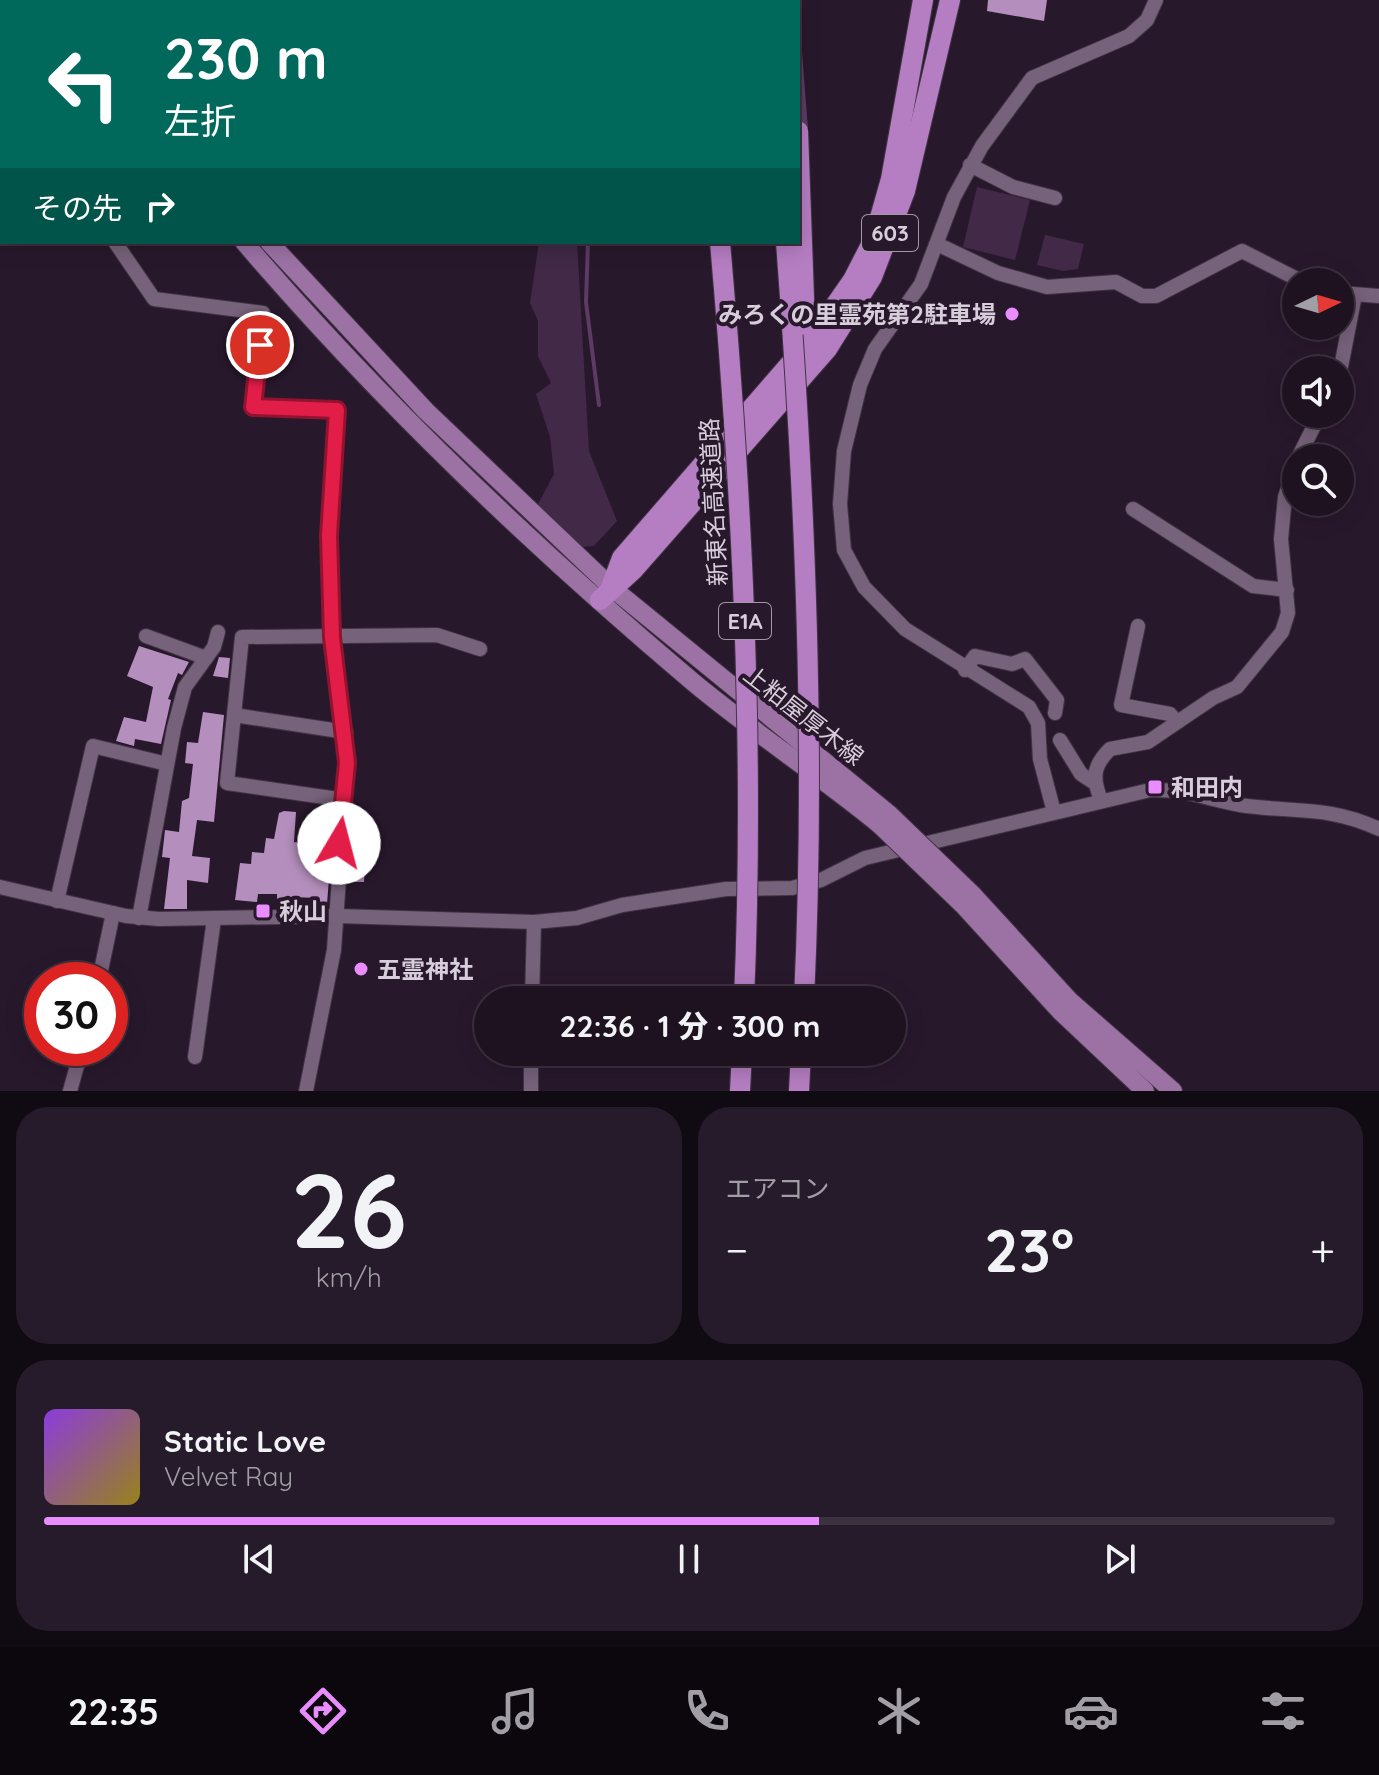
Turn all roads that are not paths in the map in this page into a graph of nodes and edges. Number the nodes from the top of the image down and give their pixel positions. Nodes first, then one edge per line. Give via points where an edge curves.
1 (923, 0) edge
2 (950, 0) edge
3 (1156, 0) edge
4 (970, 165) junction
5 (800, 195) edge
6 (1055, 198) dead end
7 (116, 244) edge
8 (246, 244) edge
9 (271, 244) edge
10 (720, 244) edge
11 (786, 244) edge
12 (937, 244) junction
13 (1282, 271) edge
14 (1354, 294) edge
15 (1379, 296) edge
16 (780, 389) junction
17 (1133, 509) dead end
18 (1283, 516) edge
19 (1287, 590) junction
20 (605, 593) junction
21 (807, 593) junction
22 (1138, 626) dead end
23 (218, 632) dead end
24 (146, 636) dead end
25 (332, 637) junction
26 (480, 649) dead end
27 (206, 658) junction
28 (965, 670) junction
29 (1055, 713) dead end
30 (234, 715) junction
31 (1177, 722) junction
32 (346, 732) junction
33 (1060, 740) dead end
34 (167, 764) junction
35 (1093, 782) junction
36 (345, 800) junction
37 (1101, 800) junction
38 (1054, 812) junction
39 (1379, 829) edge
40 (0, 887) edge
41 (968, 900) junction
42 (57, 901) junction
43 (113, 913) junction
44 (337, 916) junction
45 (139, 918) junction
46 (214, 919) junction
47 (534, 922) junction
48 (103, 962) edge
49 (532, 986) edge
50 (744, 986) edge
51 (804, 986) edge
52 (195, 1057) dead end
53 (77, 1066) edge
54 (531, 1066) edge
55 (741, 1066) edge
56 (800, 1066) edge
57 (70, 1091) edge
58 (306, 1091) edge
59 (531, 1091) edge
60 (740, 1091) edge
61 (799, 1091) edge
62 (1145, 1091) edge
63 (1173, 1091) edge

1 - 16 highway, 603 via 891,179 874,239
2 - 16 highway, 603 via 905,191 885,248 843,328
3 - 4 street via 1147,20 1129,36 1032,78
4 - 6 street via 1013,187
4 - 12 street
5 - 21 highway, bridge
7 - 25 street via 154,299 263,313 253,407 337,410 329,536
8 - 20 main road, 上粕屋厚木線 via 415,426
9 - 20 main road, 上粕屋厚木線
10 - 50 highway, 新東名高速道路 / E1A, bridge via 746,645
11 - 21 highway, bridge
12 - 13 street via 998,273 1047,287 1116,282 1142,296 1156,296 1242,251
12 - 28 street via 921,284 882,336 860,385 844,451 841,526 851,569 864,587 905,629
14 - 15 street
16 - 20 highway, 603
17 - 19 street via 1253,586
18 - 19 street
19 - 31 street via 1286,623 1270,651 1237,687
20 - 41 main road, 上粕屋厚木線, bridge via 695,684 885,820
21 - 51 highway, bridge
22 - 31 street via 1121,705 1170,714
23 - 27 street
24 - 27 street
25 - 26 street via 437,635
25 - 30 street via 242,637
25 - 32 street
27 - 34 street via 185,687
28 - 29 street via 975,656 1012,664 1025,659 1057,700
28 - 38 street via 1013,696 1035,715
30 - 32 street
30 - 36 street via 227,783
31 - 35 street via 1148,742 1110,749 1095,768
32 - 36 street
33 - 35 street via 1081,774
34 - 42 street via 93,746
34 - 45 street
35 - 37 street
36 - 44 street
37 - 38 street
37 - 39 street via 1150,790 1194,792 1261,808 1327,811
38 - 47 street via 865,858 792,888 726,889
40 - 42 street
41 - 62 main road, 上粕屋厚木線 via 1061,1012
41 - 63 main road, 上粕屋厚木線 via 1070,1001
42 - 43 street
43 - 45 street
43 - 48 street
44 - 46 street
44 - 47 street
44 - 58 street
45 - 46 street
46 - 52 street
47 - 49 street
53 - 57 street
54 - 59 street
55 - 60 highway
56 - 61 highway

